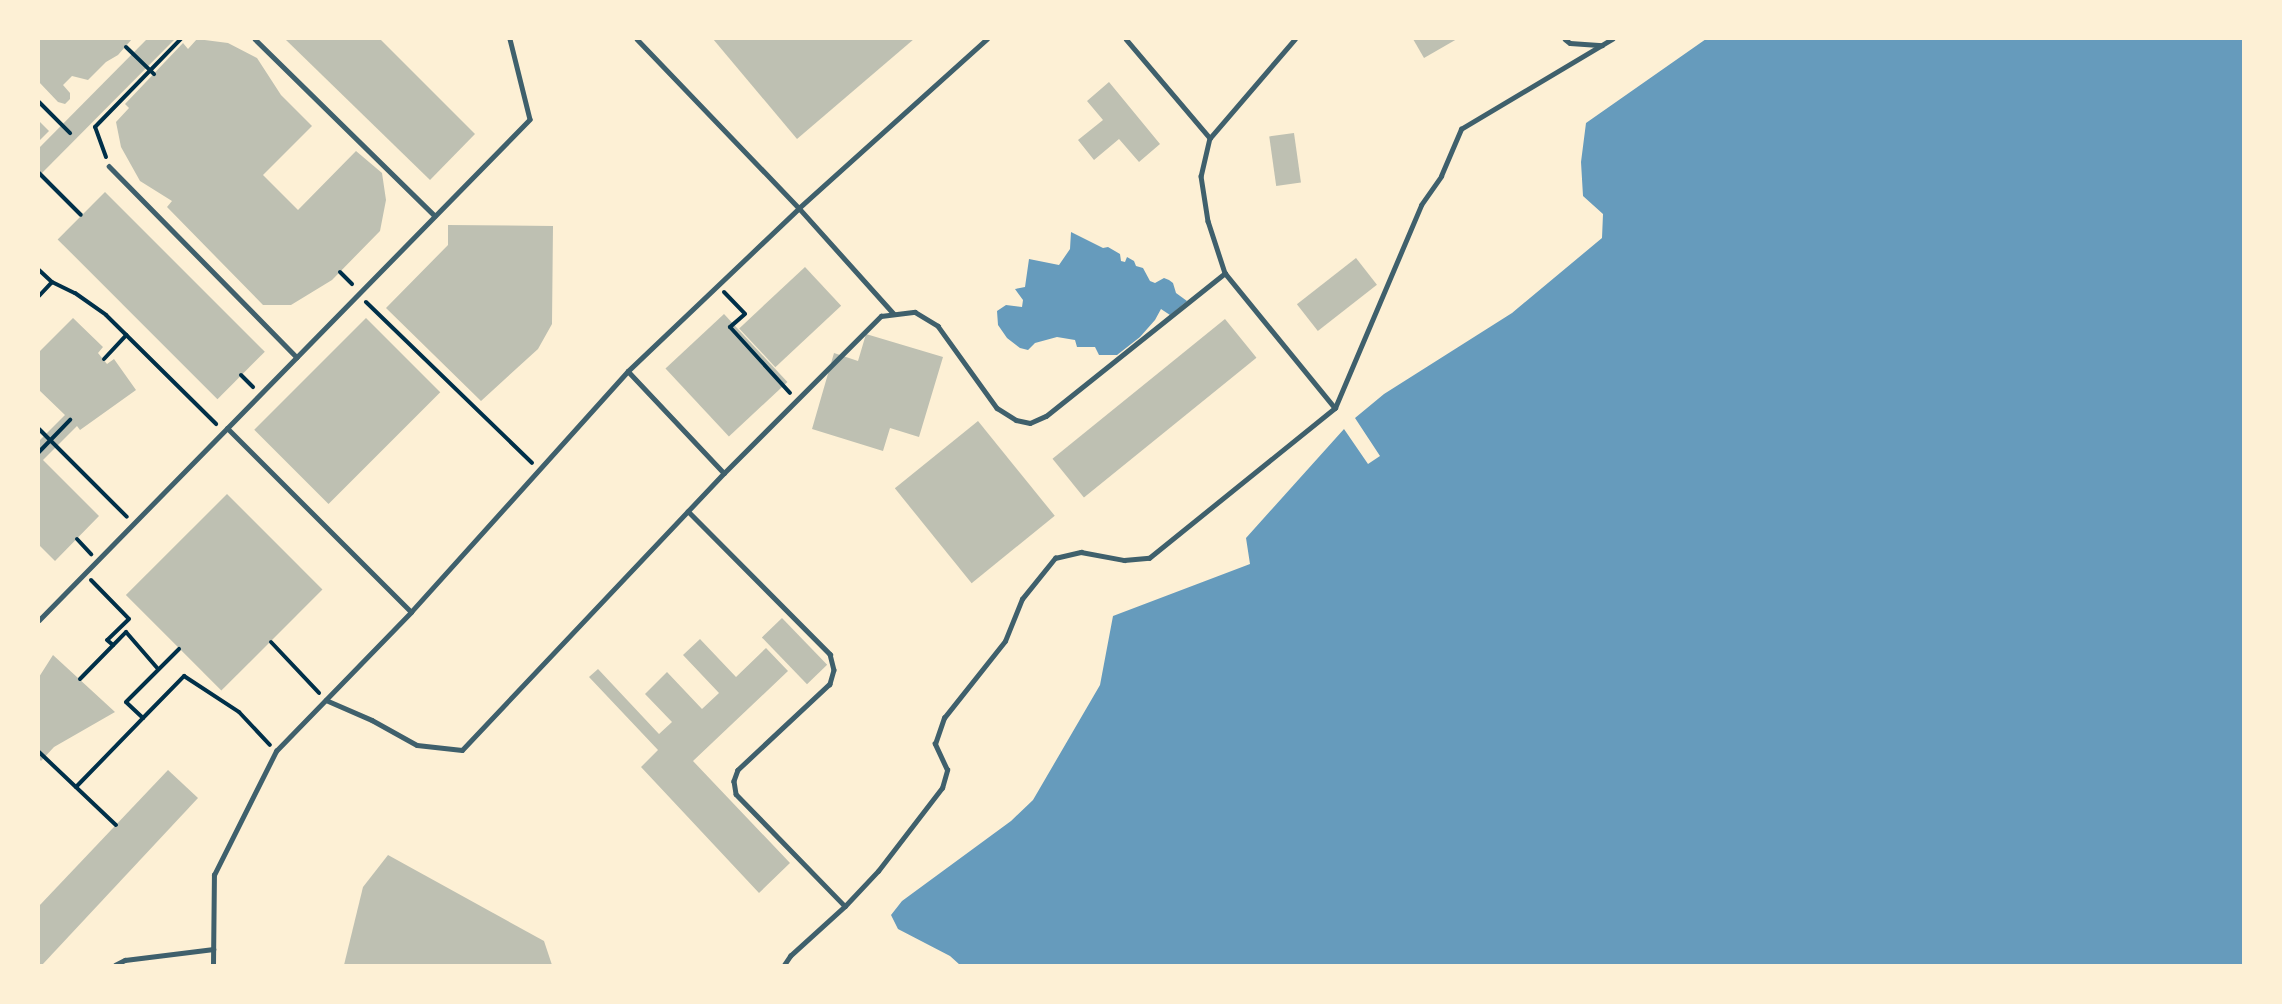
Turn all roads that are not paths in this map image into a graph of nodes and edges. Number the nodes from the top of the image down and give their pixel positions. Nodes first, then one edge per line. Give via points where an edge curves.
1 (255, 39) edge
2 (510, 39) edge
3 (637, 39) edge
4 (987, 39) edge
5 (1126, 39) edge
6 (1295, 39) edge
7 (1565, 39) edge
8 (1612, 39) edge
9 (1602, 45) junction
10 (530, 119) joint
11 (1210, 138) junction
12 (109, 166) road end
13 (799, 208) junction
14 (435, 216) junction
15 (1225, 273) junction
16 (894, 314) junction
17 (297, 357) junction
18 (628, 371) junction
19 (1335, 408) junction
20 (225, 430) junction
21 (724, 473) junction
22 (688, 511) junction
23 (411, 612) junction
24 (39, 620) edge
25 (326, 700) junction
26 (845, 906) junction
27 (213, 949) junction
28 (115, 965) edge
29 (213, 965) edge
30 (784, 965) edge

1 - 14 lane
2 - 10 lane
3 - 13 lane
4 - 13 lane
5 - 11 lane
6 - 11 lane
7 - 9 lane via 1570,43
8 - 9 lane
9 - 19 lane via 1461,129 1441,176 1421,205
10 - 14 street
11 - 15 lane via 1202,176 1208,221
12 - 17 lane
13 - 16 lane
13 - 18 lane
14 - 17 street
15 - 16 lane via 1046,416 1030,423 1016,420 997,408 938,326 915,312
15 - 19 lane
16 - 21 lane via 881,316
17 - 20 street
18 - 21 lane
18 - 23 lane
19 - 26 lane via 1149,558 1124,560 1081,552 1055,558 1022,600 1005,641 944,718 935,744 947,770 942,788 878,872
20 - 23 street
20 - 24 street
21 - 22 lane
22 - 25 lane via 462,750 417,745
22 - 26 lane via 830,654 834,670 830,684 738,770 734,781 736,794
23 - 25 lane
25 - 27 lane via 276,751 214,875
26 - 30 lane
27 - 28 lane via 125,960
27 - 29 lane

